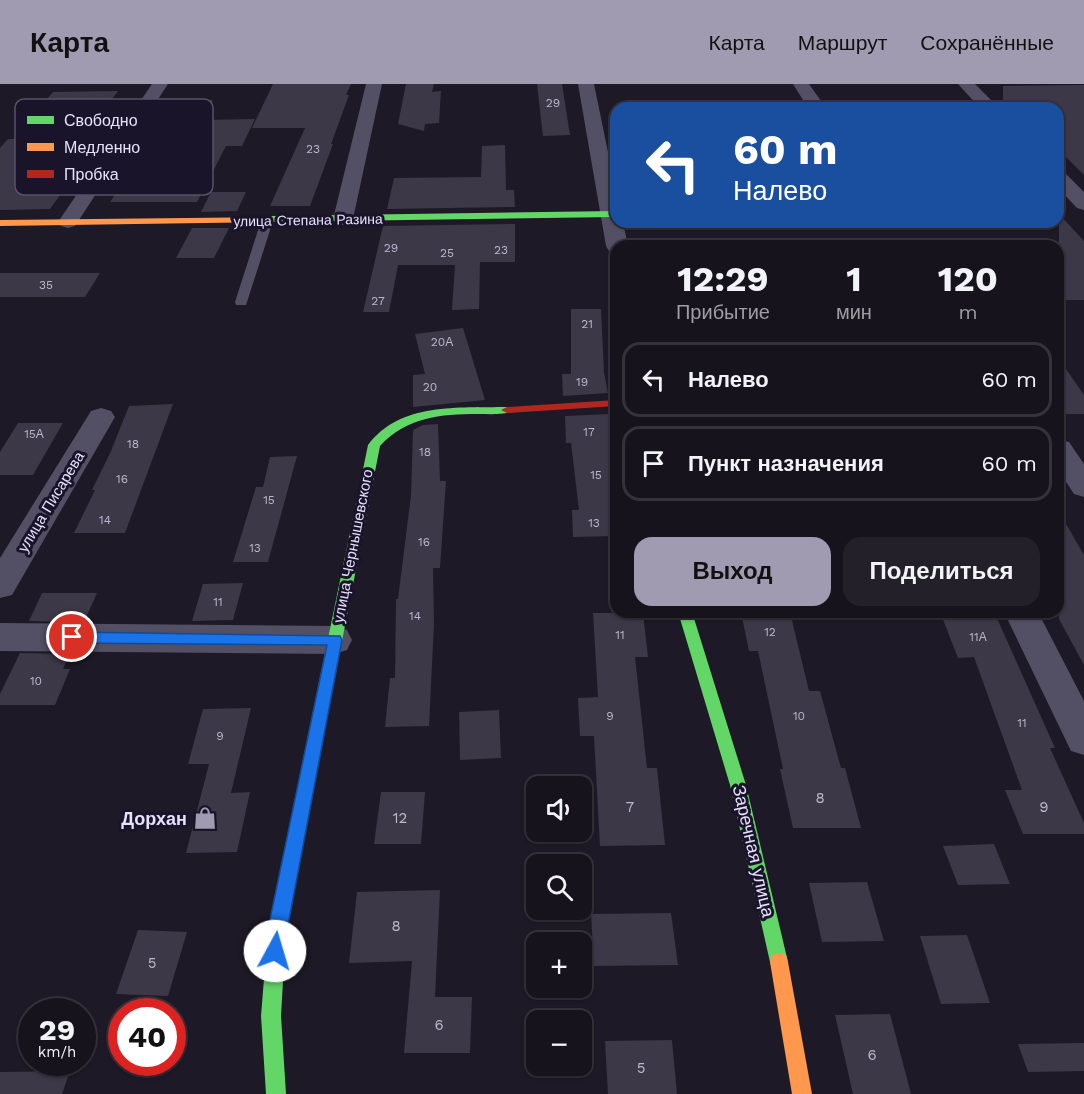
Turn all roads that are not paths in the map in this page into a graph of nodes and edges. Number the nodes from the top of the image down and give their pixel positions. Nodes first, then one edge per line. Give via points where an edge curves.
1 (159, 84) edge
2 (374, 84) edge
3 (586, 84) edge
4 (801, 84) edge
5 (966, 84) edge
6 (149, 99) edge
7 (813, 102) edge
8 (984, 102) edge
9 (1064, 183) edge
10 (86, 195) edge
11 (610, 195) edge
12 (1084, 205) edge
13 (1064, 207) edge
14 (610, 214) edge
15 (343, 219) junction
16 (267, 221) junction
17 (68, 222) junction
18 (0, 223) edge
19 (241, 302) dead end
20 (610, 404) edge
21 (101, 417) dead end
22 (1064, 457) edge
23 (1084, 487) edge
24 (0, 586) edge
25 (687, 618) edge
26 (1025, 618) edge
27 (0, 637) edge
28 (335, 640) junction
29 (1084, 739) edge
30 (276, 1094) edge
31 (802, 1094) edge

1 - 6 street
2 - 15 street
3 - 11 street
4 - 7 street
5 - 8 street
9 - 12 street
10 - 17 street
12 - 13 street
14 - 15 street, улица Степана Разина
15 - 16 street, улица Степана Разина
16 - 17 street, улица Степана Разина
16 - 19 lane
17 - 18 street, улица Степана Разина
20 - 28 street, улица Чернышевского via 418,414 383,431 374,445
21 - 24 street, улица Писарева
22 - 23 street
25 - 31 street, Заречная улица via 751,829
26 - 29 street
27 - 28 street
28 - 30 street, улица Чернышевского via 277,929 271,1016

